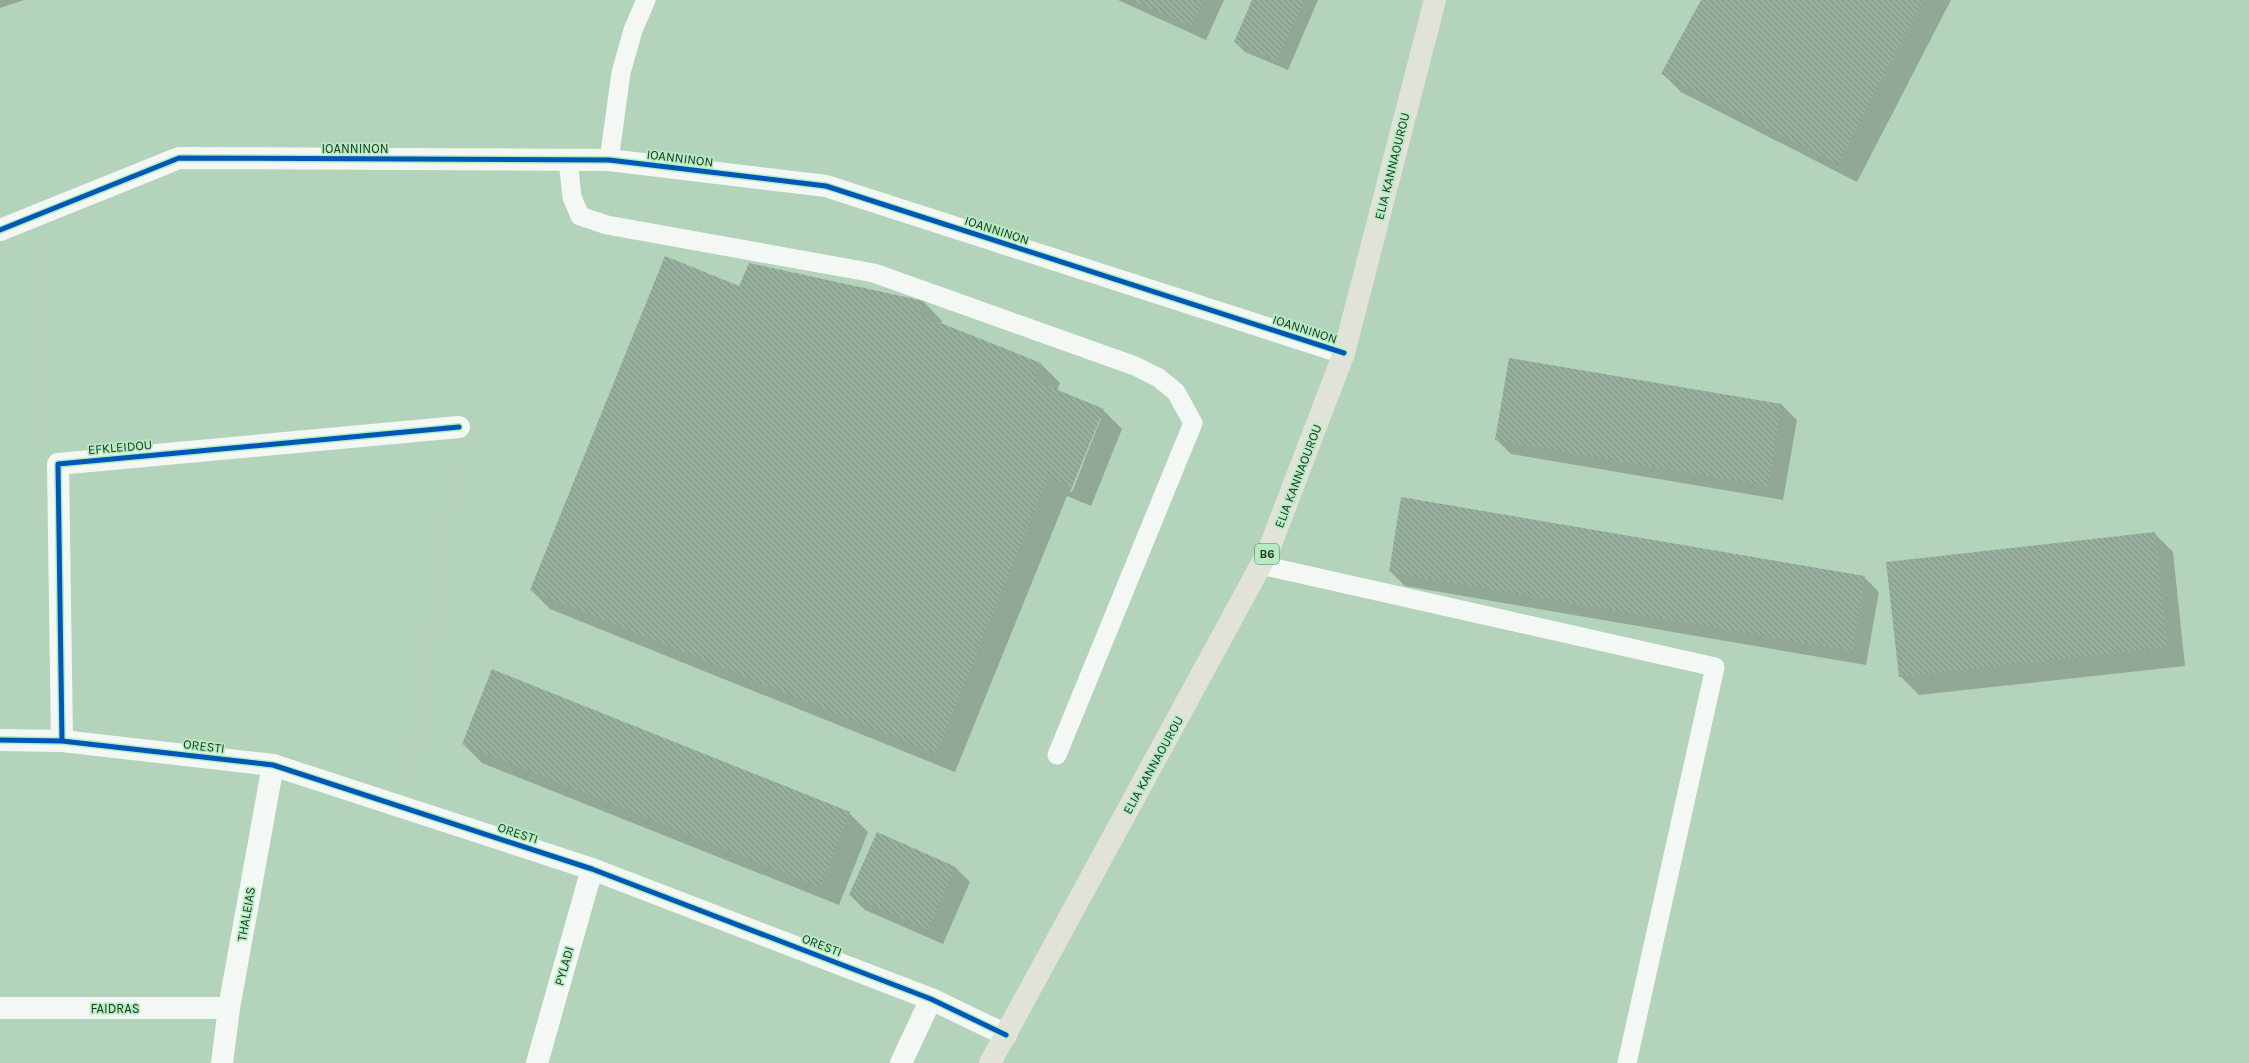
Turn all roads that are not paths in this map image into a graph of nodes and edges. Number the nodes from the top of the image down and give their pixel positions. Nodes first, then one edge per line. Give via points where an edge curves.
1 (646, 0) edge
2 (1435, 0) edge
3 (568, 160) junction
4 (609, 160) junction
5 (0, 230) edge
6 (1344, 353) junction
7 (459, 427) road end
8 (1261, 565) junction
9 (0, 740) edge
10 (62, 741) junction
11 (1057, 755) dead end
12 (273, 765) junction
13 (592, 869) junction
14 (931, 999) junction
15 (0, 1008) edge
16 (229, 1008) junction
17 (1006, 1035) junction
18 (222, 1063) edge
19 (537, 1063) edge
20 (902, 1063) edge
21 (990, 1063) edge
22 (1627, 1063) edge

1 - 4 lane via 633,30 621,73
2 - 6 main road, ELIA KANNAOUROU / B6
3 - 4 street, IOANNINON
3 - 5 street, IOANNINON via 179,158
3 - 11 lane via 572,197 580,216 607,225 874,273 1135,366 1159,378 1176,392 1193,423
4 - 6 street, IOANNINON via 826,186
6 - 8 main road, ELIA KANNAOUROU / B6
7 - 10 street, EFKLEIDOU via 58,464
8 - 17 main road, ELIA KANNAOUROU / B6
8 - 22 lane via 1715,667
9 - 10 street, ORESTI
10 - 12 street, ORESTI
12 - 13 street, ORESTI
12 - 16 street, THALEIAS
13 - 14 street, ORESTI
13 - 19 street, PYLADI
14 - 17 street, ORESTI
14 - 20 street
15 - 16 street, FAIDRAS
16 - 18 street, THALEIAS
17 - 21 main road, ELIA KANNAOUROU / B6

